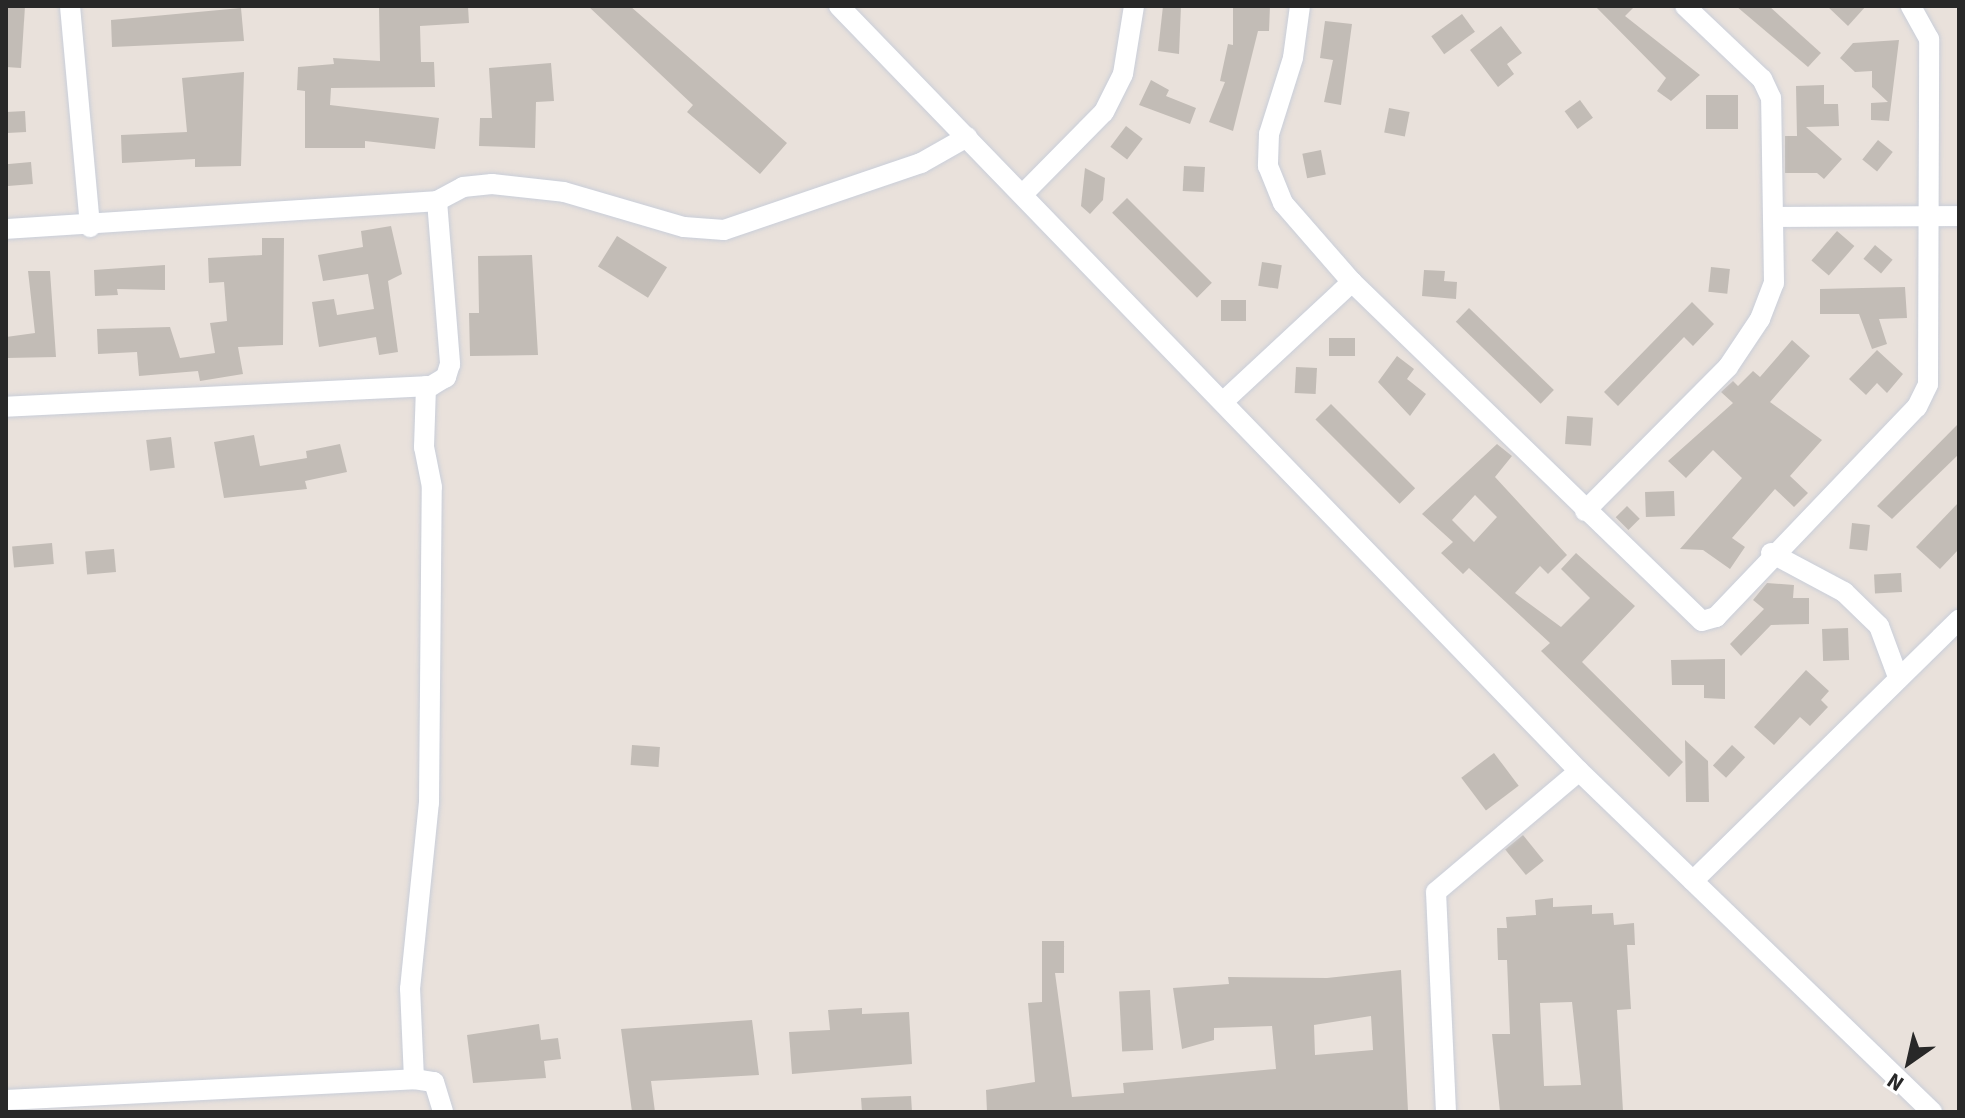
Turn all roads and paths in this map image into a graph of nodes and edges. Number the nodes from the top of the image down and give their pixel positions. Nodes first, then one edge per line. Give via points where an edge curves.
1 (70, 6) edge
2 (839, 6) edge
3 (1134, 6) edge
4 (1300, 6) edge
5 (1685, 6) edge
6 (1911, 6) edge
7 (967, 137) junction
8 (1025, 192) junction
9 (437, 201) junction
10 (1959, 216) edge
11 (1777, 217) junction
12 (1929, 219) junction
13 (90, 227) junction
14 (6, 229) edge
15 (1352, 282) junction
16 (426, 386) junction
17 (1226, 399) junction
18 (6, 407) edge
19 (1585, 511) junction
20 (1771, 553) junction
21 (1959, 620) edge
22 (1898, 677) junction
23 (1579, 771) junction
24 (1693, 881) junction
25 (414, 1079) junction
26 (6, 1100) edge
27 (443, 1112) edge
28 (1446, 1112) edge
29 (1932, 1112) edge

1 - 13 street
2 - 7 street
3 - 8 street via 1123,74 1104,112
4 - 15 street via 1293,58 1269,134 1268,166 1283,203
5 - 11 street via 1762,79 1771,98
6 - 12 street via 1929,39
7 - 8 street
7 - 9 street via 921,163 724,230 684,227 564,192 492,184 463,187
8 - 17 street
9 - 13 street
9 - 16 street via 450,364 446,377
10 - 12 street
11 - 12 street
11 - 19 street via 1774,283 1760,319 1728,367
12 - 20 street via 1928,384 1917,407
13 - 14 street
15 - 17 street
15 - 19 street
16 - 18 street
16 - 25 street via 424,447 432,487 429,803 410,989
17 - 23 street
19 - 20 street via 1702,621 1716,617
20 - 22 street via 1844,592 1879,626
21 - 22 street
22 - 24 street
23 - 24 street
23 - 28 street via 1436,892
24 - 29 street
25 - 26 street
25 - 27 street via 434,1082

